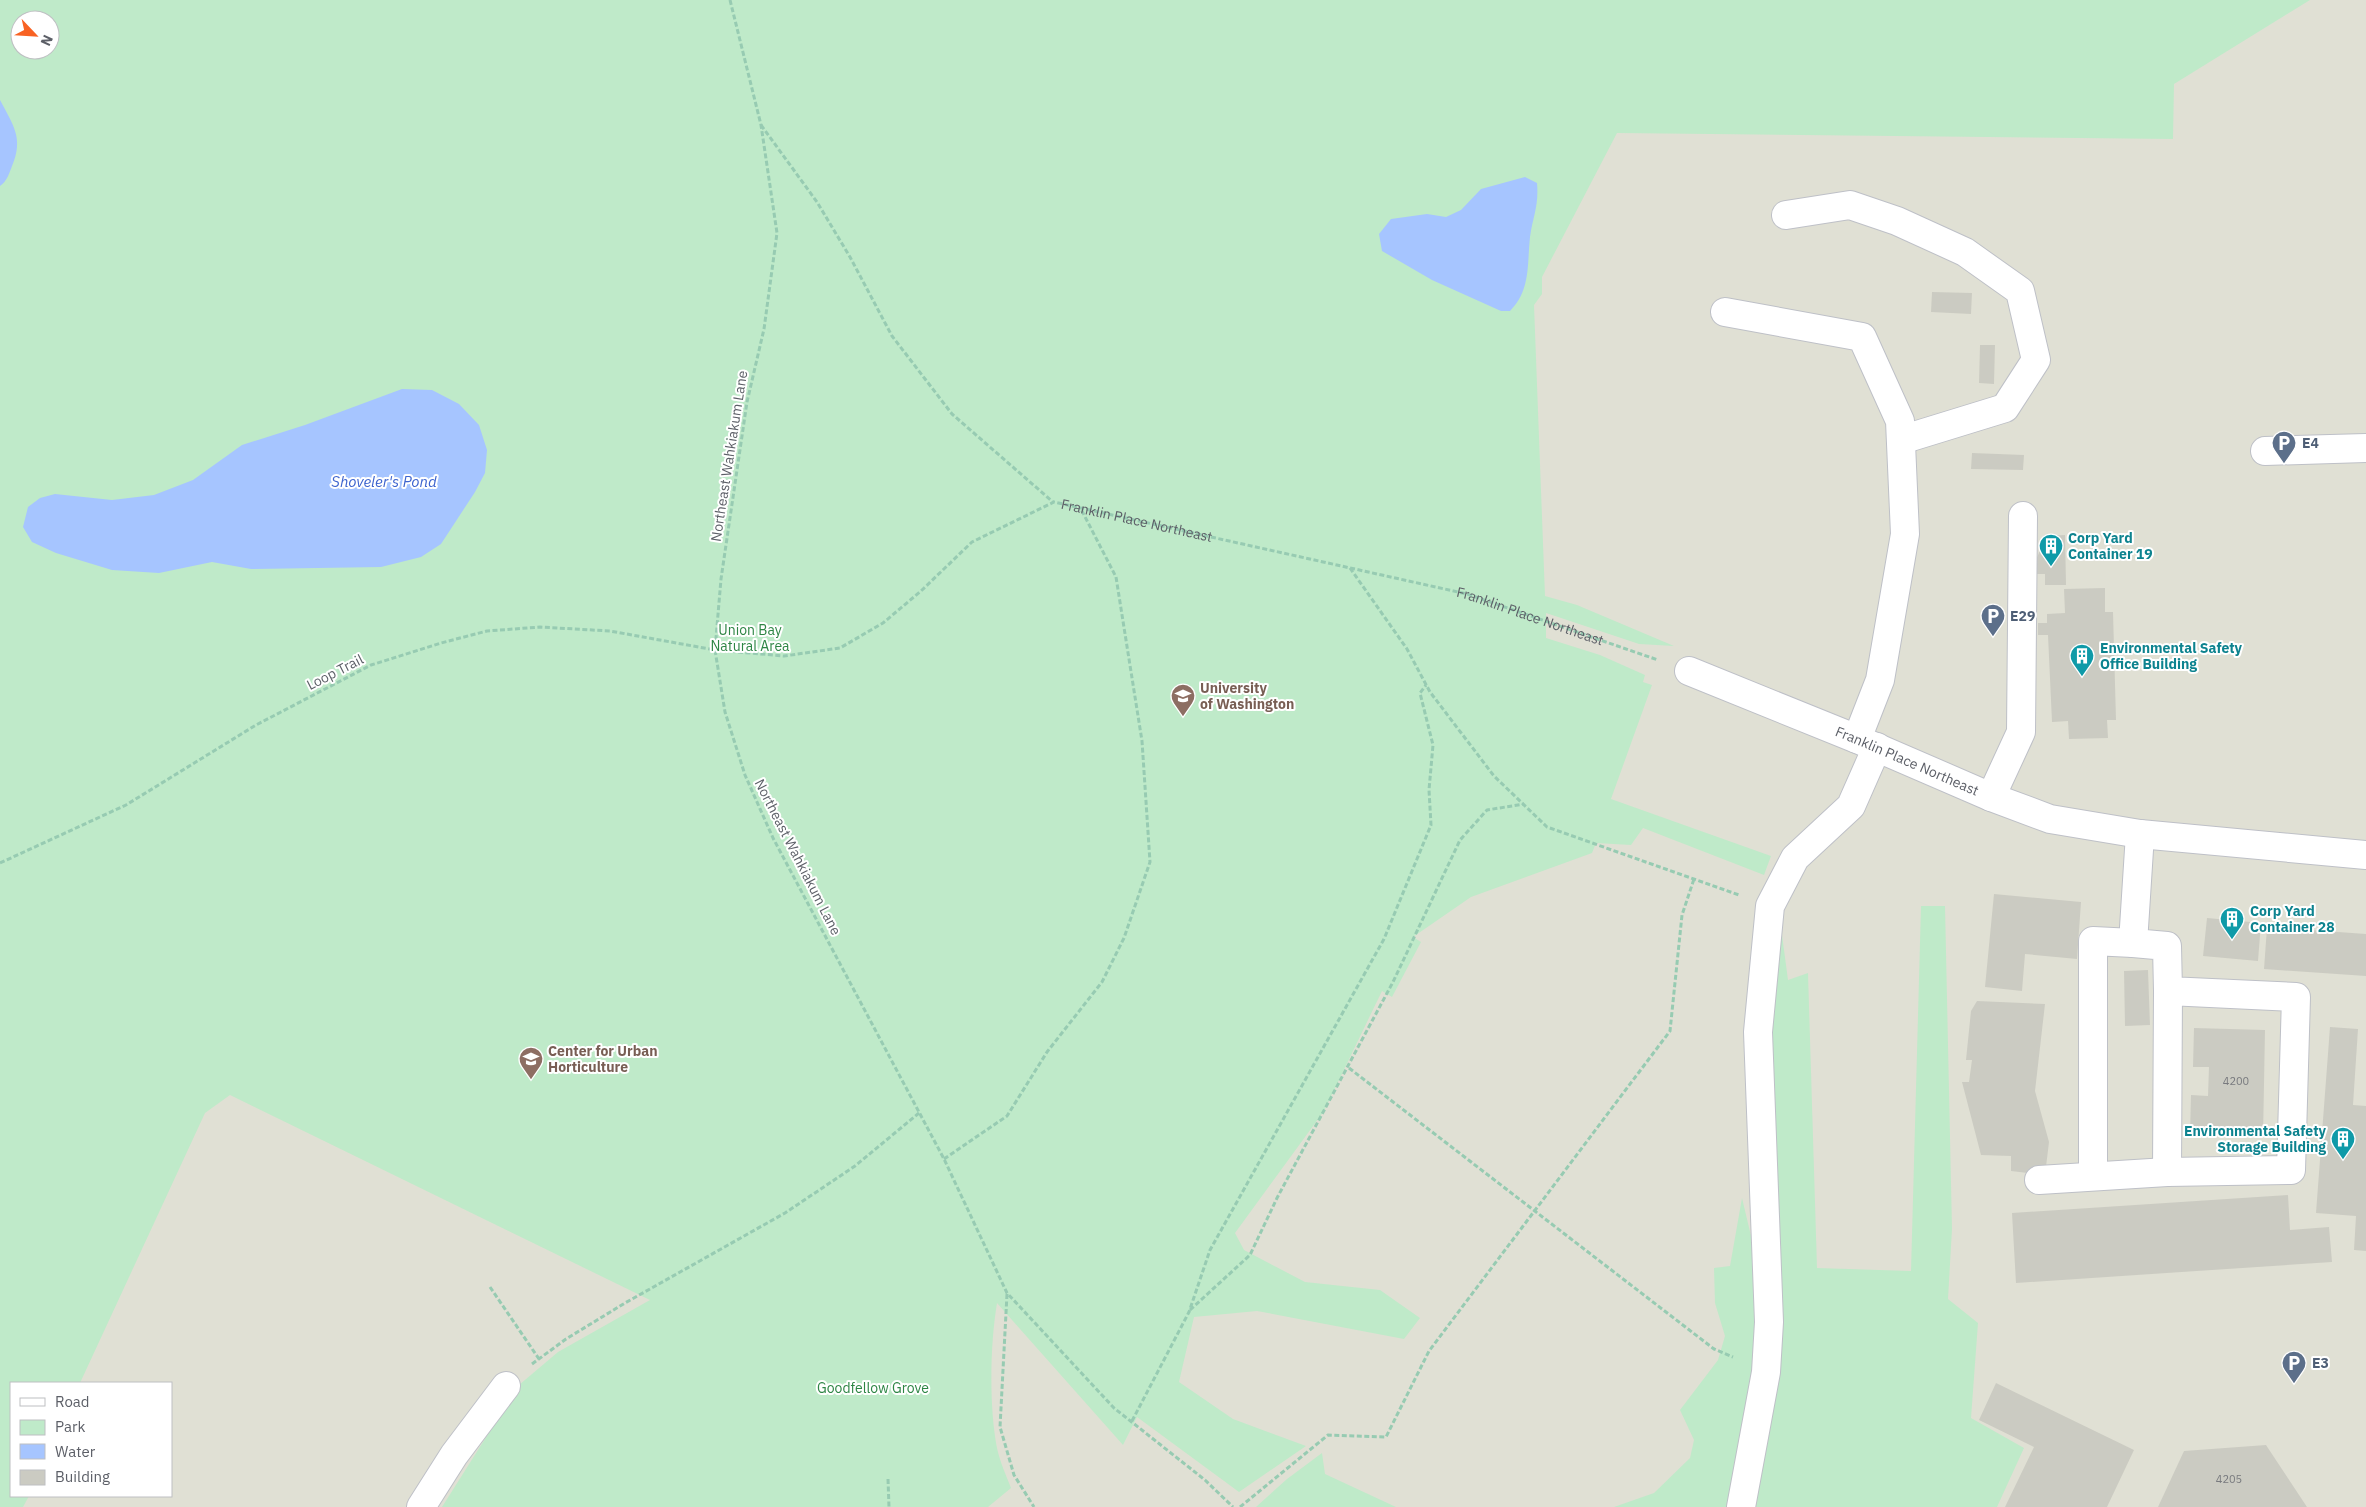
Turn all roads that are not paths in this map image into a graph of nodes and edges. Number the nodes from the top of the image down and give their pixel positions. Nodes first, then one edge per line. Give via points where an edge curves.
1 (1786, 215) dead end
2 (1725, 312) dead end
3 (1901, 440) junction
4 (2366, 448) edge
5 (2265, 450) dead end
6 (2023, 516) dead end
7 (1689, 671) road end
8 (1867, 743) junction
9 (1991, 797) junction
10 (2140, 834) junction
11 (2366, 854) edge
12 (2133, 943) junction
13 (2168, 992) junction
14 (2167, 1172) junction
15 (2093, 1176) junction
16 (2039, 1180) dead end
17 (506, 1386) road end
18 (421, 1507) edge
19 (1741, 1507) edge

1 - 3 lane via 1850,205 1897,221 1965,252 2020,290 2036,360 2005,408
2 - 3 lane via 1862,337 1900,421
3 - 8 lane via 1905,534
4 - 5 lane
6 - 9 lane via 2021,732
7 - 8 lane, Franklin Place Northeast
8 - 9 lane, Franklin Place Northeast
8 - 19 lane via 1852,806 1795,858 1770,906 1758,1032 1769,1322 1766,1372
9 - 10 lane, Franklin Place Northeast via 2050,819
10 - 11 lane, Franklin Place Northeast
10 - 12 lane
12 - 13 lane via 2167,946
12 - 15 lane via 2093,941
13 - 14 lane
13 - 14 lane via 2296,997 2291,1170
14 - 15 lane
15 - 16 lane
17 - 18 lane via 454,1455

